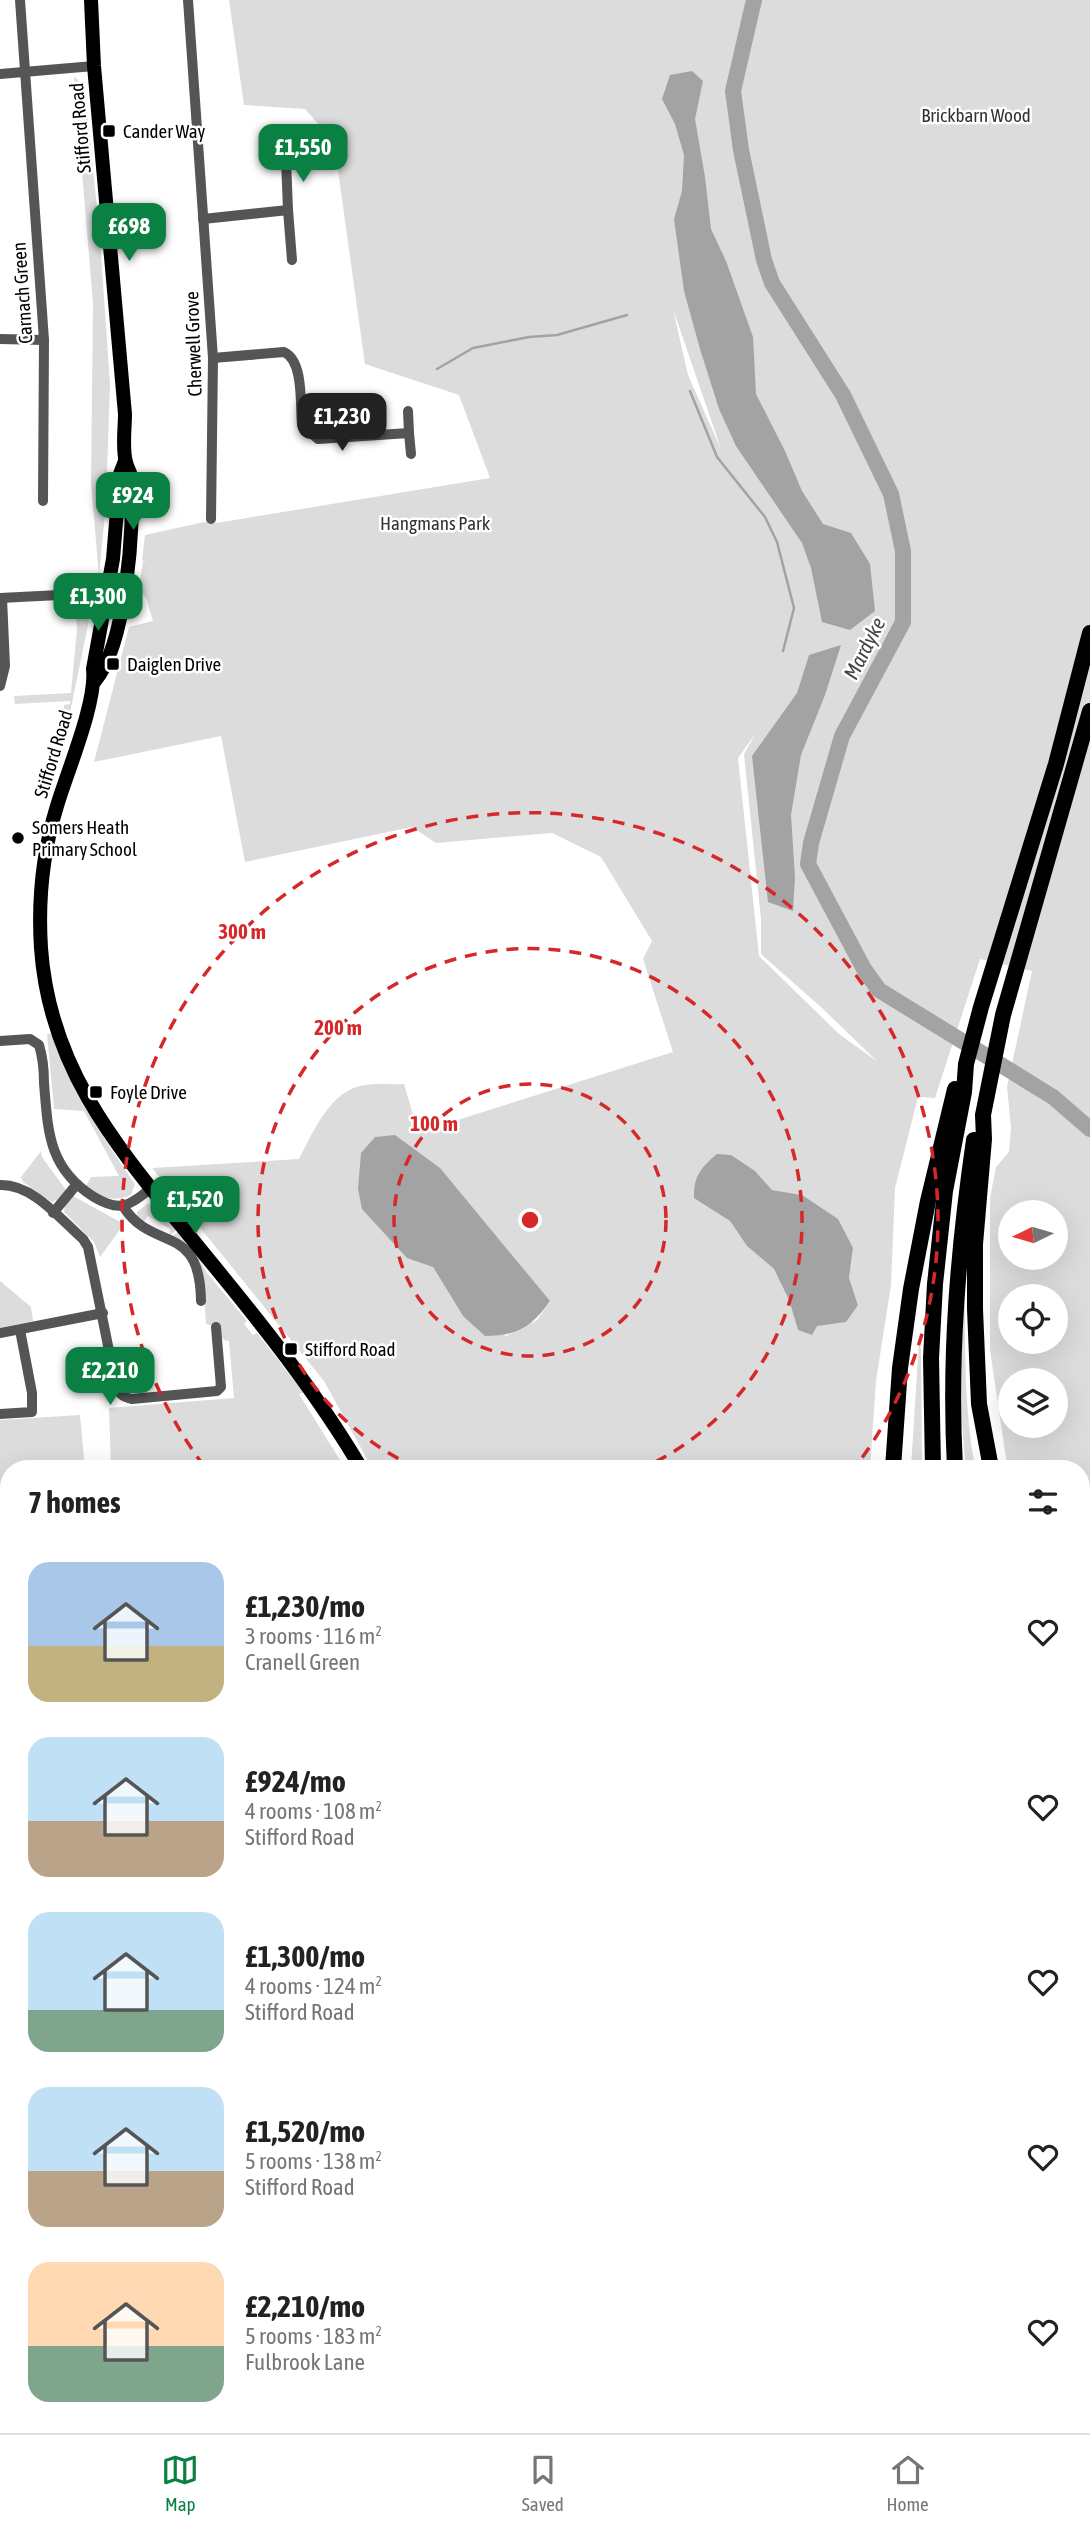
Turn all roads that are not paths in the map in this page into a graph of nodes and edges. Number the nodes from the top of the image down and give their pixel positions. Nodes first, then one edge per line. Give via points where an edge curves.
1 (20, 0) edge
2 (91, 0) edge
3 (188, 0) edge
4 (94, 66) junction
5 (24, 72) junction
6 (0, 74) edge
7 (286, 160) dead end
8 (288, 210) junction
9 (203, 219) junction
10 (292, 260) dead end
11 (0, 339) edge
12 (44, 340) junction
13 (213, 358) junction
14 (408, 411) dead end
15 (409, 433) junction
16 (411, 454) dead end
17 (125, 461) junction
18 (43, 501) dead end
19 (211, 519) dead end
20 (107, 594) junction
21 (123, 596) junction
22 (1, 598) edge
23 (1090, 633) edge
24 (95, 681) junction
25 (0, 686) edge
26 (1090, 710) edge
27 (0, 1041) edge
28 (950, 1129) junction
29 (979, 1138) junction
30 (77, 1184) junction
31 (0, 1185) edge
32 (151, 1188) junction
33 (123, 1206) junction
34 (53, 1213) junction
35 (917, 1268) junction
36 (201, 1301) dead end
37 (103, 1313) junction
38 (216, 1327) dead end
39 (20, 1330) junction
40 (0, 1333) edge
41 (0, 1414) edge
42 (356, 1460) edge
43 (894, 1460) edge
44 (904, 1460) edge
45 (933, 1460) edge
46 (955, 1460) edge
47 (990, 1460) edge

1 - 5 street, Carnach Green
2 - 4 main road, Stifford Road
3 - 9 street, Cherwell Grove
4 - 5 street
4 - 17 main road, Stifford Road via 125,414
5 - 6 street
5 - 12 street, Carnach Green
7 - 8 street
8 - 9 street
8 - 10 street
9 - 13 street, Cherwell Grove
11 - 12 street
12 - 18 street, Carnach Green
13 - 15 street via 284,352 291,356 297,365 302,425 318,439
13 - 19 street, Cherwell Grove
14 - 15 street
15 - 16 street
17 - 20 main road, Stifford Road
17 - 21 main road, Stifford Road via 131,474 131,513
20 - 21 street
20 - 22 street
20 - 24 main road, Stifford Road via 93,669
21 - 24 main road, Stifford Road via 104,671
22 - 25 street via 5,666
23 - 28 highway via 1056,764 954,1091
24 - 32 main road, Stifford Road via 45,856 43,966 55,1022 78,1083 109,1134
26 - 29 highway via 996,1046
27 - 30 street via 21,1039 39,1045 51,1146
28 - 35 highway via 928,1200
28 - 45 highway via 935,1284
29 - 46 highway via 954,1303
29 - 47 highway via 975,1309 979,1404
30 - 33 street via 103,1203
30 - 34 street
31 - 34 street via 18,1187
32 - 33 street
32 - 42 main road, Stifford Road via 305,1382
33 - 36 street via 133,1220 189,1252 197,1268
34 - 37 street via 88,1247
35 - 43 highway via 900,1368
35 - 44 highway
37 - 38 street via 119,1394 132,1399 217,1391 221,1387
37 - 39 street
39 - 40 street
39 - 41 street via 32,1412

